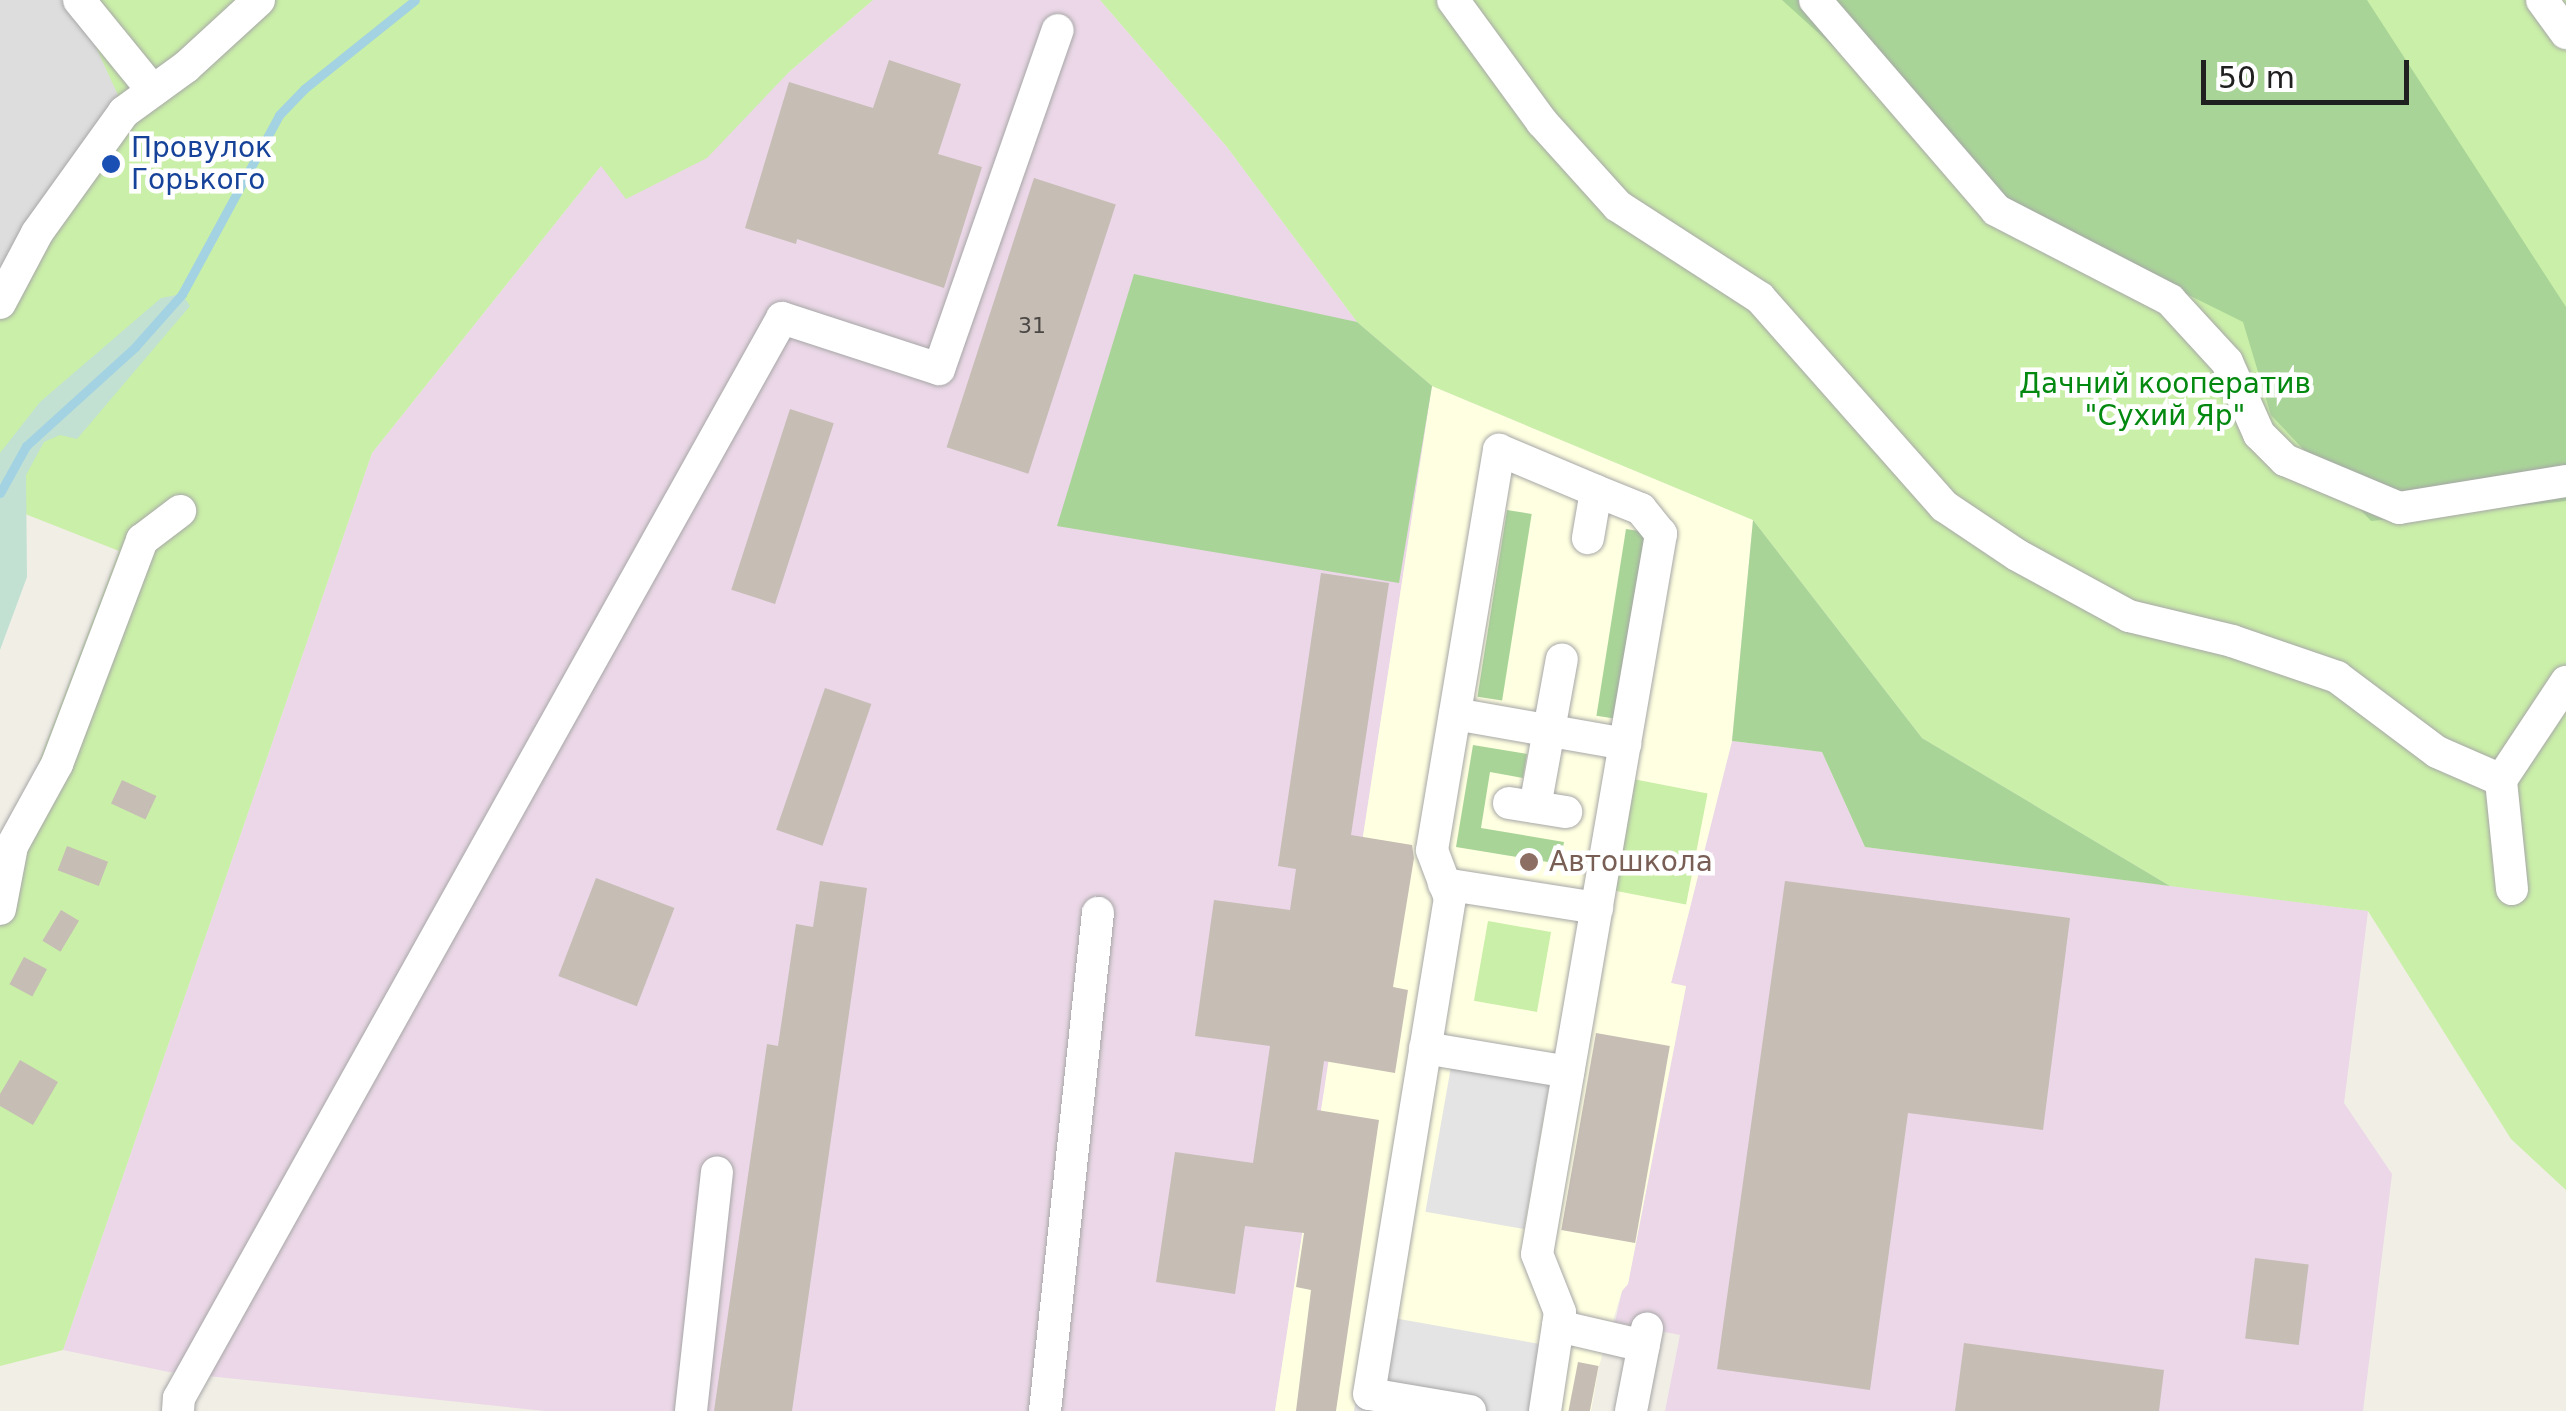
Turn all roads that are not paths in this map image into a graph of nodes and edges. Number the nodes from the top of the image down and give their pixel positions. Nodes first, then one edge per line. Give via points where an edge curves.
1 (79, 0) edge
2 (259, 0) edge
3 (1453, 0) edge
4 (1814, 0) edge
5 (2542, 0) edge
6 (1058, 30) dead end
7 (2566, 33) edge
8 (153, 91) junction
9 (0, 304) edge
10 (2566, 481) edge
11 (1596, 491) junction
12 (180, 510) dead end
13 (1588, 538) dead end
14 (1562, 659) dead end
15 (2566, 682) edge
16 (1455, 714) junction
17 (1549, 730) junction
18 (1625, 744) junction
19 (2501, 780) junction
20 (1536, 807) dead end
21 (1444, 884) junction
22 (2512, 889) dead end
23 (1597, 908) junction
24 (0, 909) edge
25 (1098, 914) dead end
26 (1425, 1048) junction
27 (1568, 1072) junction
28 (717, 1172) dead end
29 (1558, 1326) junction
30 (178, 1411) edge
31 (691, 1411) edge
32 (1046, 1411) edge
33 (1470, 1411) edge
34 (1545, 1411) edge
35 (1631, 1411) edge

1 - 8 street
2 - 8 street
3 - 19 street via 1542,122 1618,206 1760,298 1944,506 2017,555 2130,616 2337,677 2436,752
4 - 10 street via 1996,210 2170,300 2227,362 2259,434 2285,460 2398,508
5 - 7 street
6 - 30 street via 939,369 782,318 198,1363
8 - 9 street via 124,112 37,233
11 - 13 street
11 - 16 street via 1499,450
11 - 18 street via 1641,509 1661,534
12 - 24 street via 142,540 56,764 12,846
14 - 17 street
15 - 19 street
16 - 17 street
16 - 21 street via 1432,850
17 - 18 street
17 - 20 street
18 - 23 street
19 - 22 street
21 - 23 street
21 - 26 street via 1450,898
23 - 27 street
25 - 32 street
26 - 27 street
26 - 33 street via 1369,1394
27 - 29 street via 1537,1254 1560,1312
28 - 31 street
29 - 34 street
29 - 35 street via 1646,1337

